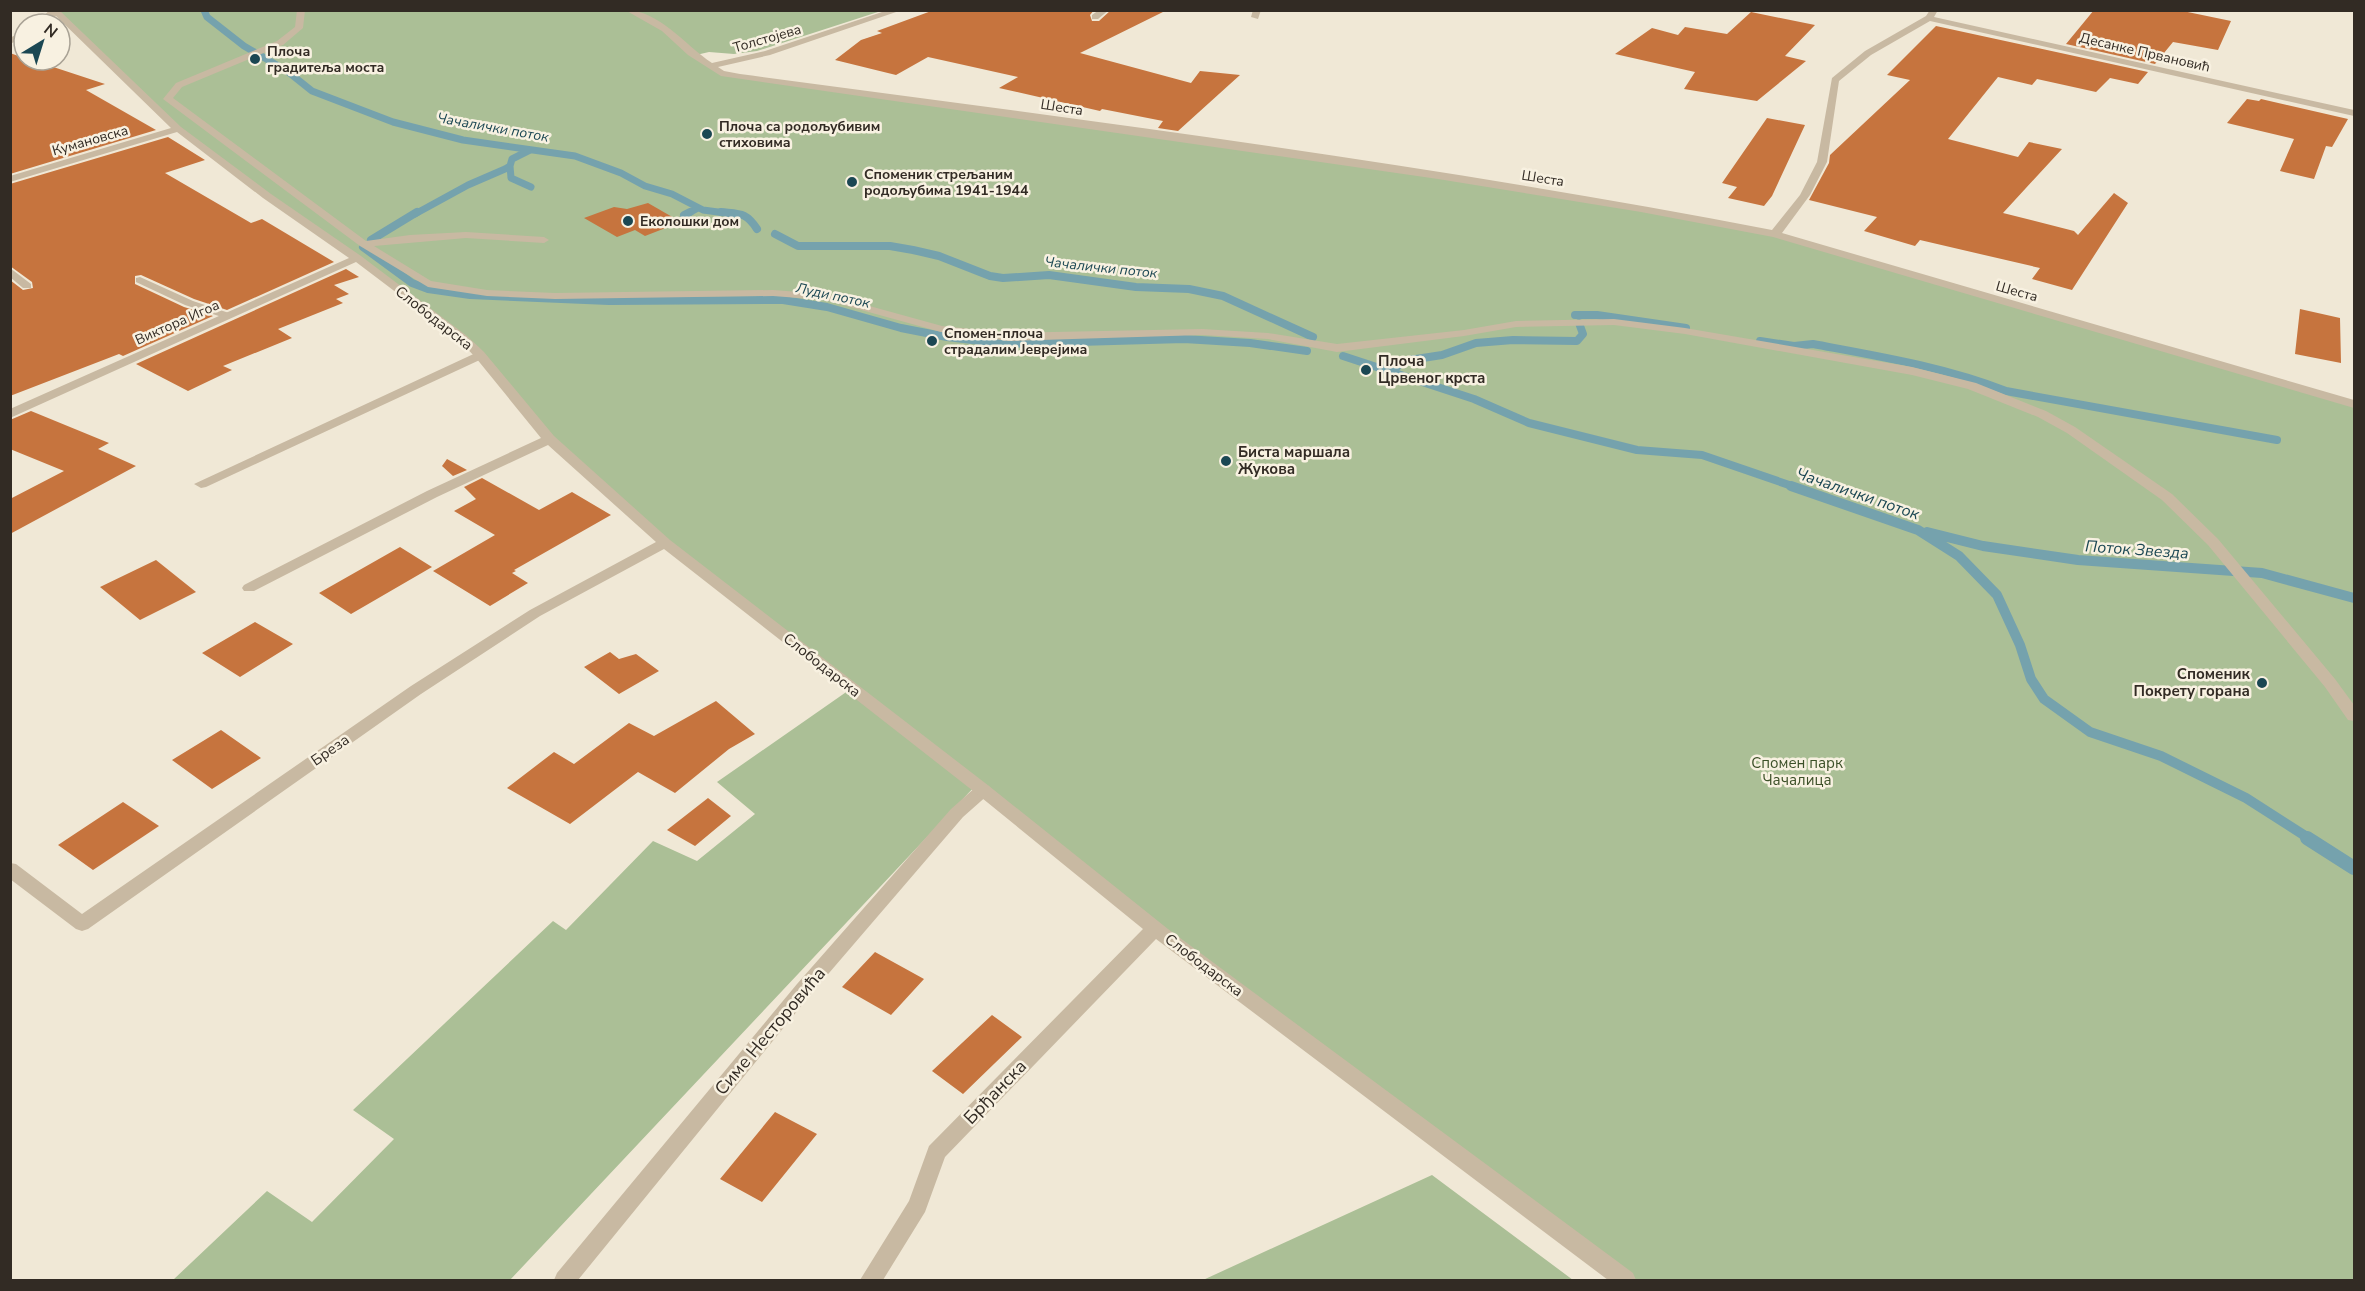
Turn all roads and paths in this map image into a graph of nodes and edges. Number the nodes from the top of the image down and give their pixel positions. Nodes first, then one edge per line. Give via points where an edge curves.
1 (301, 10) edge
2 (629, 10) edge
3 (898, 10) edge
4 (1105, 10) edge
5 (55, 11) edge
6 (1931, 14) edge
7 (1095, 17) dead end
8 (710, 66) junction
9 (2355, 113) edge
10 (178, 129) junction
11 (10, 179) edge
12 (1775, 234) junction
13 (544, 240) dead end
14 (363, 244) junction
15 (357, 258) junction
16 (10, 272) edge
17 (140, 280) dead end
18 (27, 286) dead end
19 (228, 316) junction
20 (480, 355) junction
21 (2355, 404) edge
22 (10, 414) edge
23 (549, 439) junction
24 (201, 484) dead end
25 (665, 543) junction
26 (249, 588) dead end
27 (2355, 716) edge
28 (983, 790) junction
29 (10, 869) edge
30 (1155, 928) junction
31 (564, 1281) edge
32 (871, 1281) edge
33 (1625, 1281) edge

1 - 14 street via 299,28 283,41 179,85 168,99
2 - 8 street, Шеста via 665,29
3 - 8 street, Толстојева via 767,53
4 - 7 street
5 - 10 street, Слободарска
6 - 9 street, Десанке Првановић
6 - 12 street via 1868,52 1835,80 1824,152 1817,171 1794,212
8 - 12 street, Шеста via 740,77 1394,168
10 - 11 street, Кумановска
10 - 15 street, Слободарска
12 - 21 street, Шеста
13 - 14 street via 466,235
14 - 27 street via 428,284 487,293 618,296 773,292 826,297 941,329 979,335 1202,332 1338,345 1516,324 1614,322 1912,371 1962,383 2042,414 2167,497 2213,542
15 - 19 street, Виктора Игоа
15 - 20 street, Слободарска
16 - 18 street
17 - 19 street
19 - 22 street, Виктора Игоа
20 - 23 street, Слободарска
20 - 24 street
23 - 25 street, Слободарска
23 - 26 street
25 - 28 street, Слободарска
25 - 29 street, Бреза via 535,613 416,690 82,924
28 - 30 street, Слободарска
28 - 31 street, Симе Несторовића via 957,813 804,988
30 - 32 street, Брђанска via 936,1152 918,1205
30 - 33 street, Слободарска

